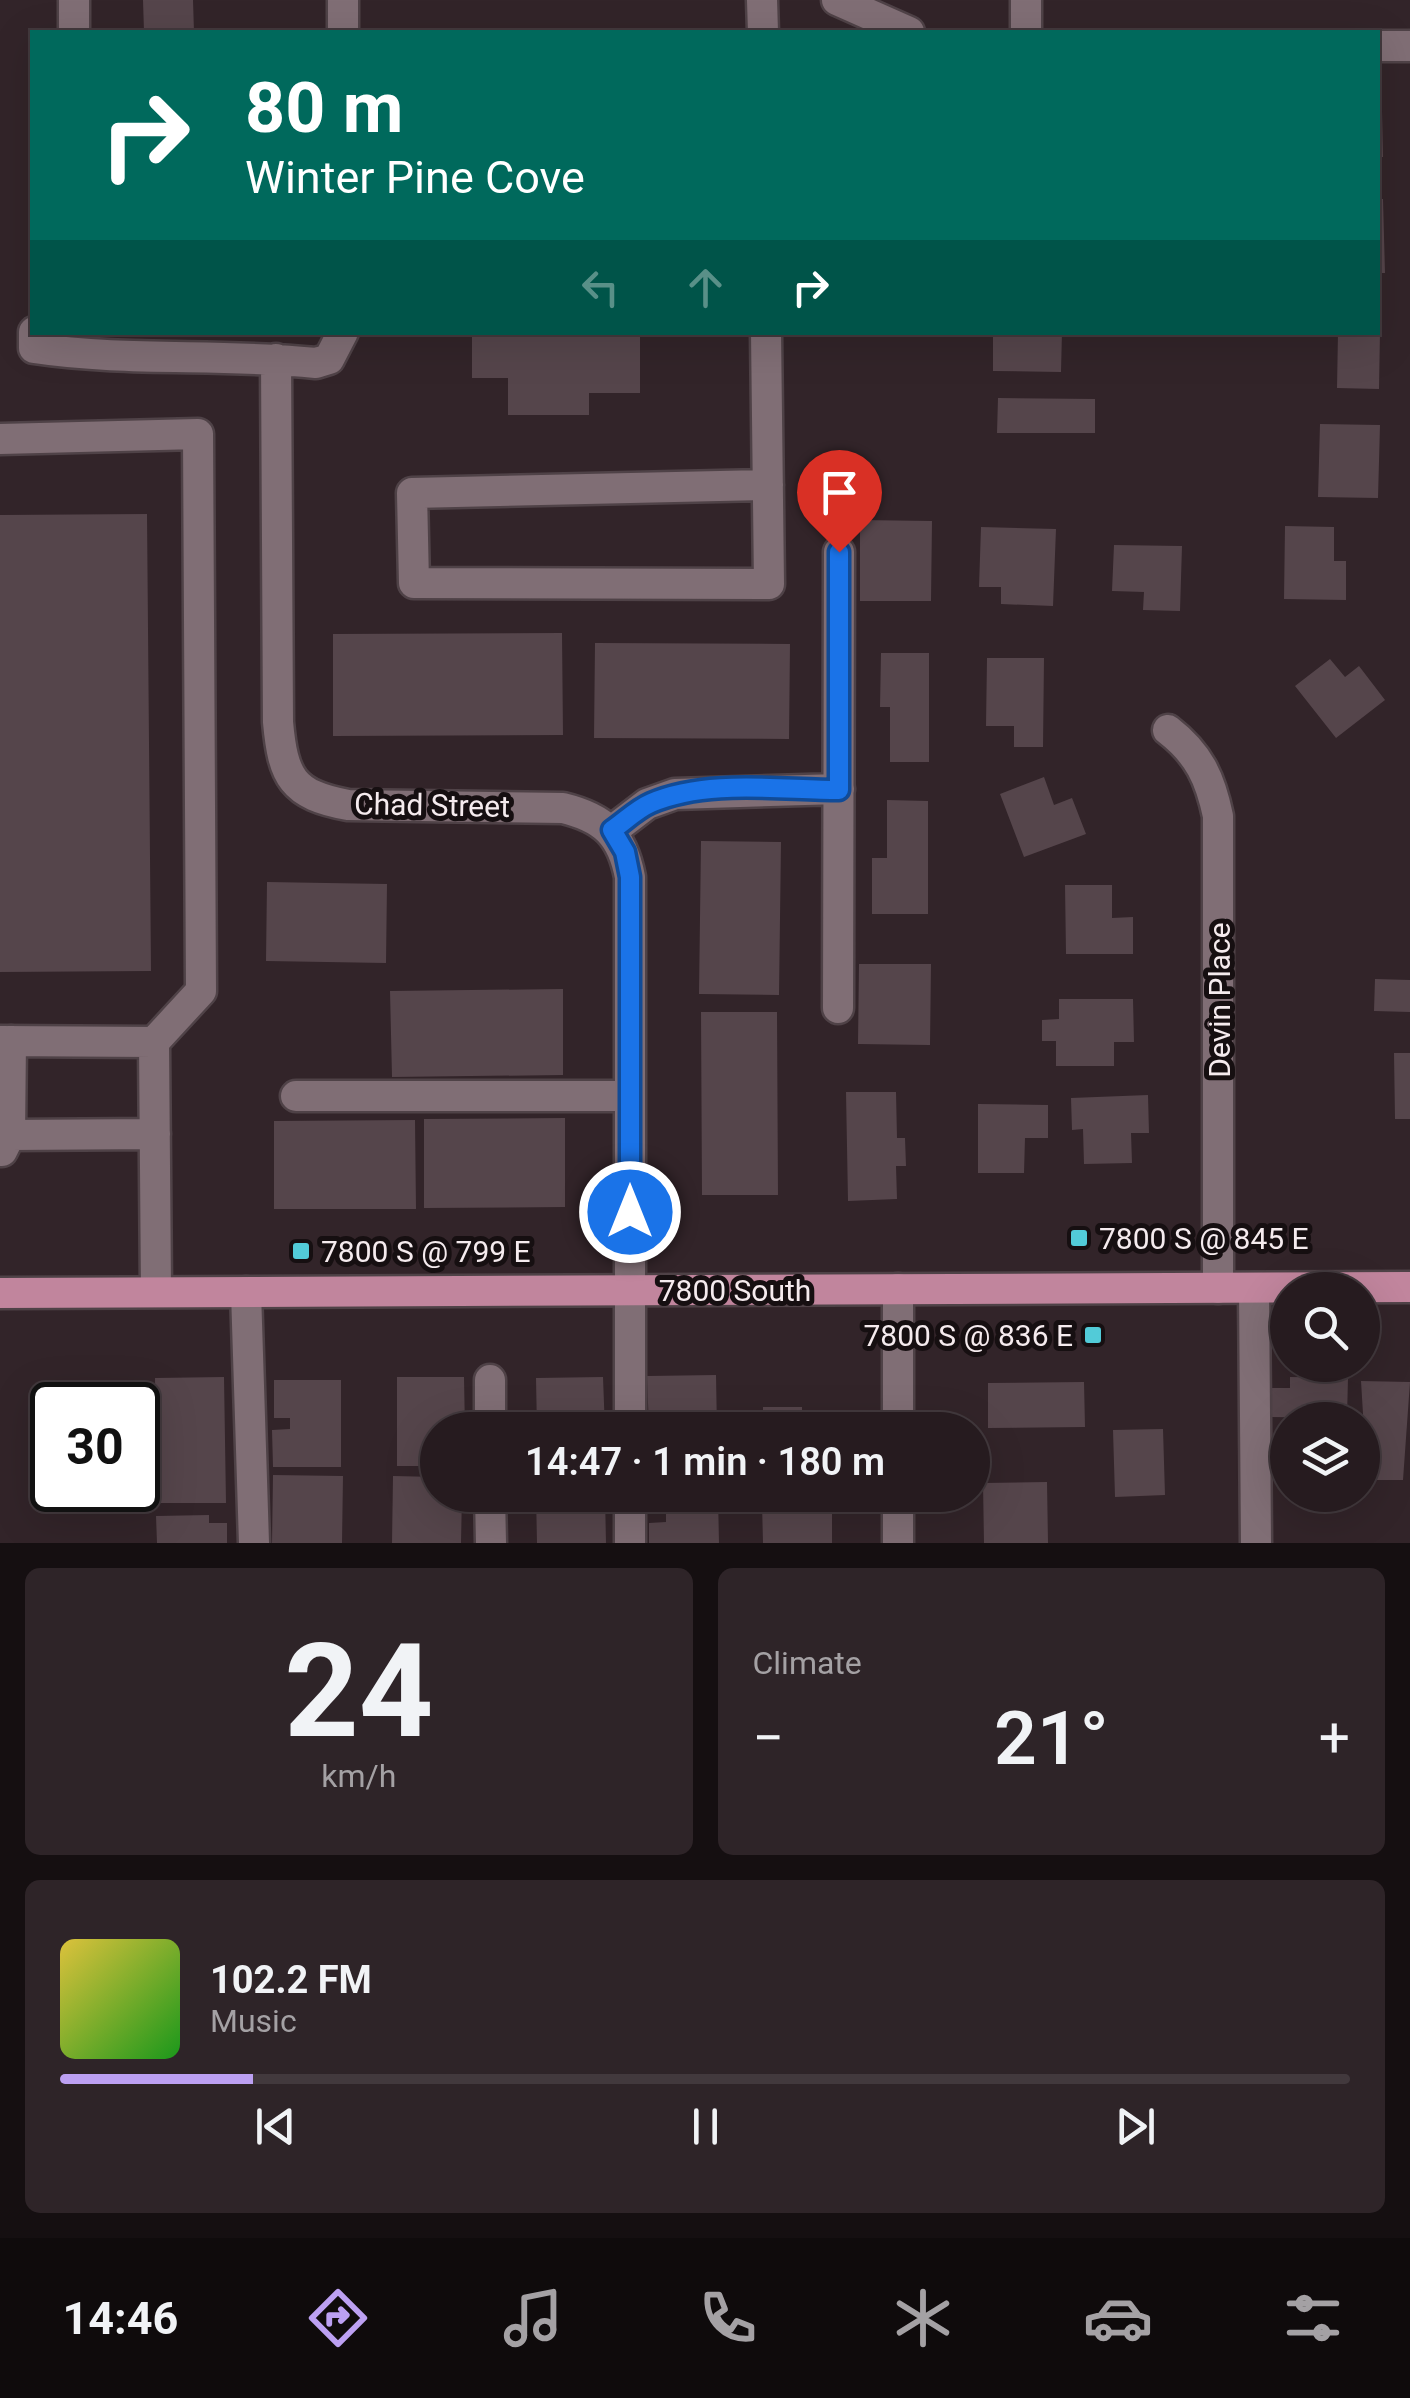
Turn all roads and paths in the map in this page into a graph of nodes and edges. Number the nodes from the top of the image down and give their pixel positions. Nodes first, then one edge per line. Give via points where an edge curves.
1 (74, 0) edge
2 (343, 0) edge
3 (762, 0) edge
4 (837, 0) edge
5 (1026, 0) edge
6 (74, 30) edge
7 (344, 30) edge
8 (763, 30) edge
9 (904, 30) edge
10 (1026, 30) edge
11 (1380, 46) edge
12 (1410, 46) edge
13 (34, 335) edge
14 (342, 335) edge
15 (766, 335) edge
16 (276, 359) junction
17 (0, 439) edge
18 (768, 485) junction
19 (839, 552) dead end
20 (1168, 730) dead end
21 (839, 790) junction
22 (612, 830) junction
23 (838, 1008) dead end
24 (6, 1041) edge
25 (154, 1042) junction
26 (296, 1096) dead end
27 (630, 1096) junction
28 (155, 1134) junction
29 (5, 1144) edge
30 (1410, 1287) edge
31 (1218, 1288) junction
32 (1254, 1288) junction
33 (898, 1289) junction
34 (630, 1290) junction
35 (156, 1292) junction
36 (246, 1292) junction
37 (0, 1293) edge
38 (490, 1380) dead end
39 (490, 1412) edge
40 (630, 1412) edge
41 (898, 1412) edge
42 (490, 1512) edge
43 (630, 1512) edge
44 (898, 1512) edge
45 (254, 1543) edge
46 (490, 1543) edge
47 (630, 1543) edge
48 (898, 1543) edge
49 (1256, 1543) edge

1 - 6 street
2 - 7 street
3 - 8 street
4 - 9 street
5 - 10 street
11 - 12 street
13 - 16 street via 34,348 94,357
14 - 16 street via 329,359
15 - 18 street
16 - 22 street, Chad Street via 278,722 282,760 294,784 317,799 348,805 562,808 589,814
17 - 25 street via 198,434 201,992
18 - 18 street via 769,584 414,583 412,493
19 - 21 street
20 - 31 street, Devin Place via 1193,750 1211,781 1218,816
21 - 22 street via 675,794 647,804
21 - 23 street
22 - 27 street via 630,877
24 - 25 street
24 - 29 street
25 - 28 street
26 - 27 street
27 - 34 street
28 - 29 street
28 - 35 street
30 - 32 main road, 7800 South
31 - 32 main road, 7800 South
31 - 33 main road, 7800 South
32 - 49 street
33 - 34 main road, 7800 South
33 - 41 street
34 - 36 main road, 7800 South
34 - 40 street
35 - 36 main road, 7800 South
35 - 37 main road, 7800 South
36 - 45 street
38 - 39 street
42 - 46 street
43 - 47 street
44 - 48 street

